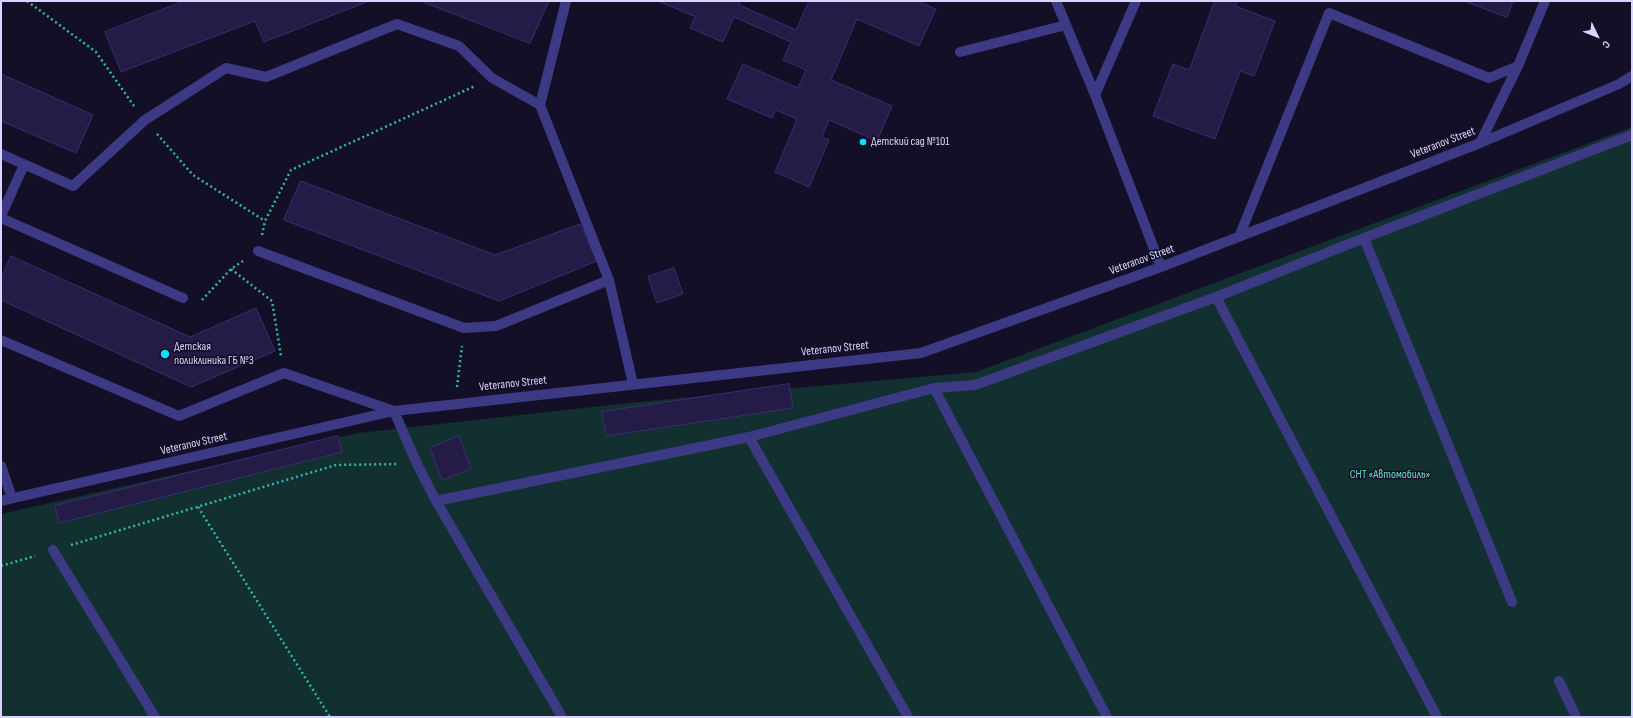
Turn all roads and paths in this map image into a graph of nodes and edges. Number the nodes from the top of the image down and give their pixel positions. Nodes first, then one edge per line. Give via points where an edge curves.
1 (27, 1) edge
2 (566, 1) edge
3 (1056, 1) edge
4 (1136, 1) edge
5 (1545, 1) edge
6 (1066, 25) junction
7 (960, 52) dead end
8 (1518, 66) junction
9 (1632, 76) edge
10 (492, 78) junction
11 (1095, 95) junction
12 (540, 105) junction
13 (145, 120) junction
14 (1632, 135) edge
15 (1480, 143) junction
16 (1, 154) edge
17 (24, 165) junction
18 (1, 217) edge
19 (265, 221) junction
20 (1239, 237) junction
21 (1364, 238) junction
22 (258, 251) junction
23 (1161, 267) junction
24 (231, 269) junction
25 (609, 280) junction
26 (1216, 296) junction
27 (183, 298) joint
28 (464, 328) junction
29 (1, 340) edge
30 (284, 373) junction
31 (633, 384) junction
32 (934, 388) junction
33 (455, 404) junction
34 (394, 411) junction
35 (749, 437) junction
36 (417, 464) junction
37 (1, 466) edge
38 (12, 498) junction
39 (1, 500) edge
40 (436, 501) junction
41 (198, 507) junction
42 (53, 550) junction
43 (1, 566) edge
44 (1512, 602) dead end
45 (1559, 681) dead end
46 (155, 717) edge
47 (330, 717) edge
48 (562, 717) edge
49 (908, 717) edge
50 (1107, 717) edge
51 (1437, 717) edge
52 (1576, 717) edge

1 - 13 path via 96,52
2 - 12 street
3 - 6 street
4 - 11 street
5 - 8 street
6 - 7 street
6 - 11 street
8 - 15 street
8 - 20 street via 1489,78 1329,13
9 - 15 street, Veteranov Street via 1619,84
10 - 12 street
10 - 13 street via 459,46 397,24 266,77 226,68
10 - 19 path via 291,170
11 - 23 street
12 - 25 street
13 - 17 street via 73,186
13 - 19 path via 193,175
14 - 21 street
15 - 20 street, Veteranov Street
16 - 17 street
17 - 18 street
18 - 27 street
19 - 22 path
20 - 23 street, Veteranov Street
21 - 26 street
21 - 44 street
22 - 24 path
22 - 28 street
23 - 31 street, Veteranov Street via 921,353
24 - 27 path via 200,302
24 - 30 path via 272,301
25 - 28 street via 496,326
25 - 31 street
26 - 32 street via 975,385
26 - 51 street
28 - 33 path
29 - 30 street via 179,416
30 - 34 street
31 - 33 street, Veteranov Street
32 - 35 street
32 - 50 street
33 - 34 street, Veteranov Street
34 - 36 street
34 - 38 street, Veteranov Street
35 - 40 street
35 - 49 street
36 - 40 street
36 - 41 path via 336,465
37 - 38 street
38 - 39 street, Veteranov Street
40 - 48 street
41 - 42 path
41 - 47 path
42 - 43 path
42 - 46 street
45 - 52 street

